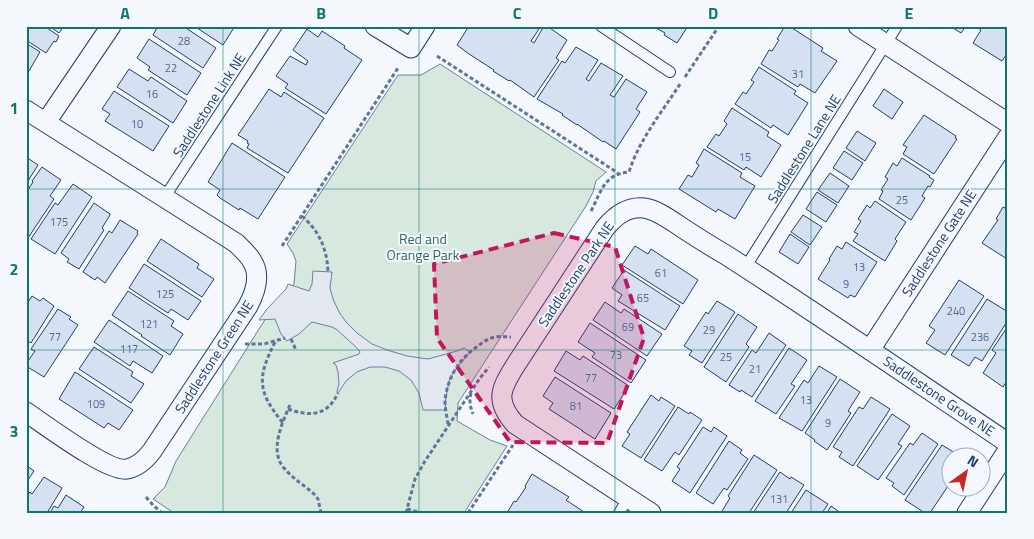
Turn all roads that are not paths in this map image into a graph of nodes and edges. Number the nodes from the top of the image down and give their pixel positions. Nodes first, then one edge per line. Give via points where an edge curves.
1 (111, 26) edge
2 (277, 26) edge
3 (375, 26) edge
4 (426, 26) edge
5 (600, 26) edge
6 (858, 26) edge
7 (897, 26) edge
8 (885, 44) junction
9 (670, 72) dead end
10 (26, 110) edge
11 (46, 122) junction
12 (1008, 123) edge
13 (1008, 137) edge
14 (164, 198) junction
15 (746, 268) junction
16 (870, 350) junction
17 (26, 412) edge
18 (1008, 443) edge
19 (1008, 450) edge
20 (624, 505) edge
21 (651, 513) edge
22 (967, 513) edge

1 - 11 street
2 - 14 lane, Saddlestone Link NE
3 - 4 street via 411,48
5 - 9 lane
6 - 8 street
7 - 8 lane, Saddlestone Lane NE
8 - 12 street
8 - 15 lane, Saddlestone Lane NE
10 - 11 street, Saddlestone Green NE
11 - 14 street, Saddlestone Green NE
13 - 16 street, Saddlestone Gate NE
14 - 17 street, Saddlestone Green NE via 249,255 254,263 256,284 248,306 152,452 127,470 95,458
15 - 16 street, Saddlestone Park NE
15 - 20 street, Saddlestone Park NE via 665,217 644,208 623,212 605,228 506,380 501,394 503,405 515,424
16 - 18 street, Saddlestone Grove NE
19 - 22 street
20 - 21 street, Saddlestone Park NE

